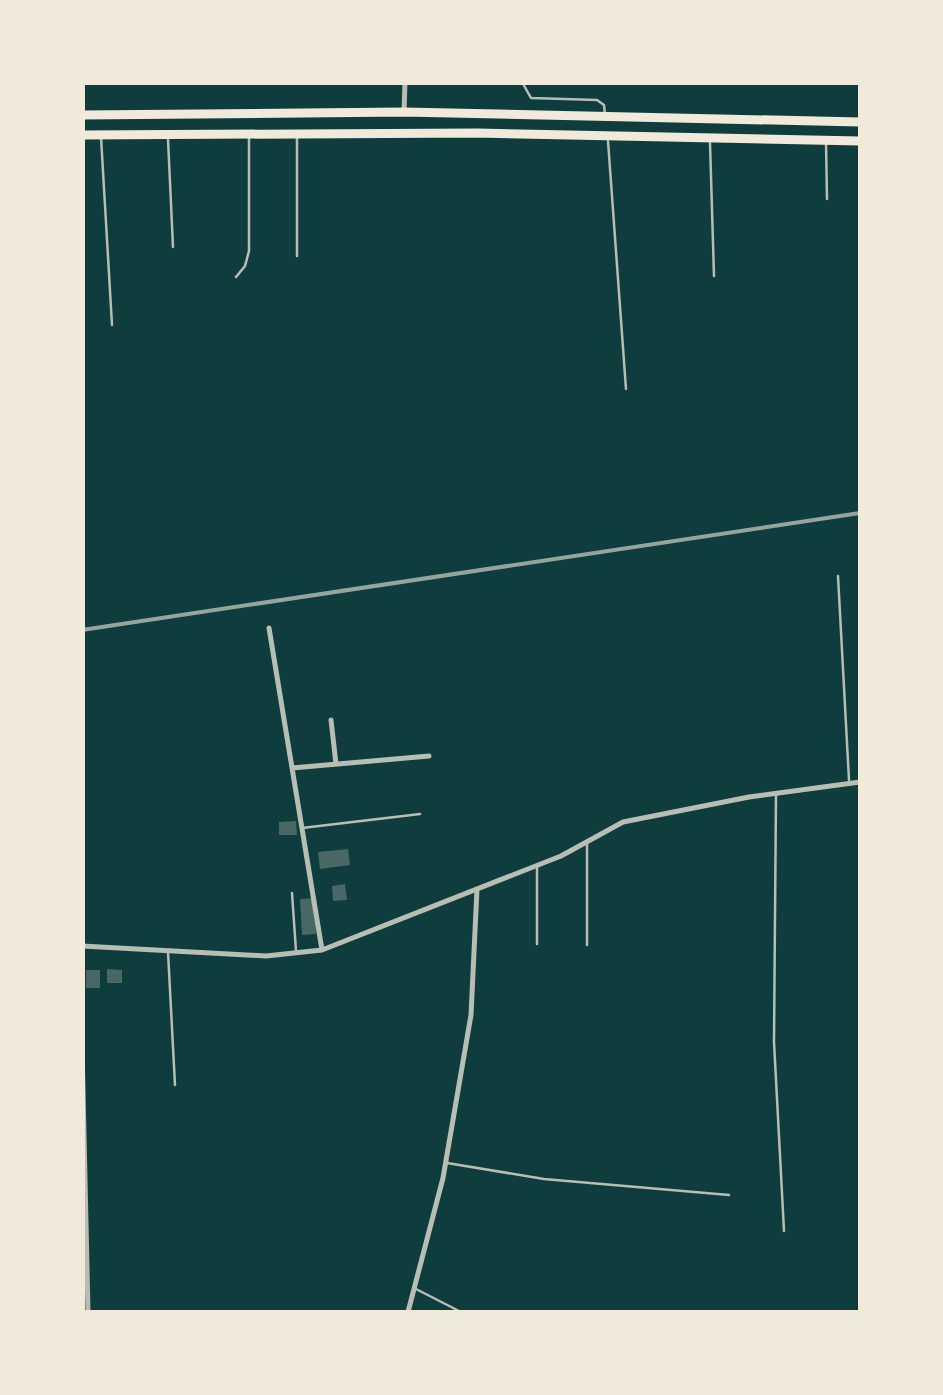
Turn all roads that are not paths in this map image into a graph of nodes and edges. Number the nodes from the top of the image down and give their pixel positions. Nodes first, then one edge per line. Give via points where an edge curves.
1 (405, 82) edge
2 (522, 82) edge
3 (407, 112) junction
4 (82, 116) edge
5 (605, 116) junction
6 (860, 122) edge
7 (168, 134) junction
8 (249, 134) junction
9 (297, 134) junction
10 (82, 135) edge
11 (100, 135) junction
12 (608, 136) junction
13 (710, 138) junction
14 (826, 140) junction
15 (860, 141) edge
16 (828, 198) dead end
17 (173, 247) dead end
18 (298, 256) dead end
19 (236, 276) dead end
20 (714, 276) dead end
21 (112, 325) dead end
22 (626, 389) dead end
23 (838, 576) dead end
24 (269, 628) dead end
25 (331, 720) dead end
26 (429, 756) dead end
27 (336, 764) junction
28 (292, 768) junction
29 (849, 782) junction
30 (860, 782) edge
31 (776, 792) junction
32 (420, 814) dead end
33 (302, 828) junction
34 (588, 842) junction
35 (537, 866) junction
36 (477, 889) junction
37 (292, 893) dead end
38 (537, 944) dead end
39 (82, 946) edge
40 (587, 946) dead end
41 (168, 949) junction
42 (322, 950) junction
43 (296, 954) junction
44 (82, 1046) edge
45 (175, 1085) dead end
46 (445, 1162) junction
47 (729, 1195) dead end
48 (784, 1231) dead end
49 (414, 1288) junction
50 (88, 1312) edge
51 (408, 1312) edge
52 (461, 1312) edge

1 - 3 street
2 - 5 lane via 539,100 602,102
3 - 4 highway
3 - 5 highway
5 - 6 highway
7 - 8 highway
7 - 11 highway
7 - 17 lane
8 - 9 highway
8 - 19 lane via 249,251
9 - 12 highway
9 - 18 lane
10 - 11 highway
11 - 21 lane
12 - 13 highway
12 - 22 lane
13 - 14 highway
13 - 20 lane
14 - 15 highway
14 - 16 lane
23 - 29 lane
24 - 28 street
25 - 27 street
26 - 27 street
27 - 28 street
28 - 33 street
29 - 30 street
29 - 31 street
31 - 34 street via 623,822
31 - 48 lane via 774,1042
32 - 33 lane
33 - 42 street
34 - 35 street
34 - 40 lane
35 - 36 street
35 - 38 lane
36 - 42 street
36 - 46 street via 476,980
37 - 43 lane
39 - 41 street
41 - 43 street
41 - 45 lane
42 - 43 street
44 - 50 street
46 - 47 lane via 544,1179
46 - 49 street
49 - 51 street
49 - 52 lane

